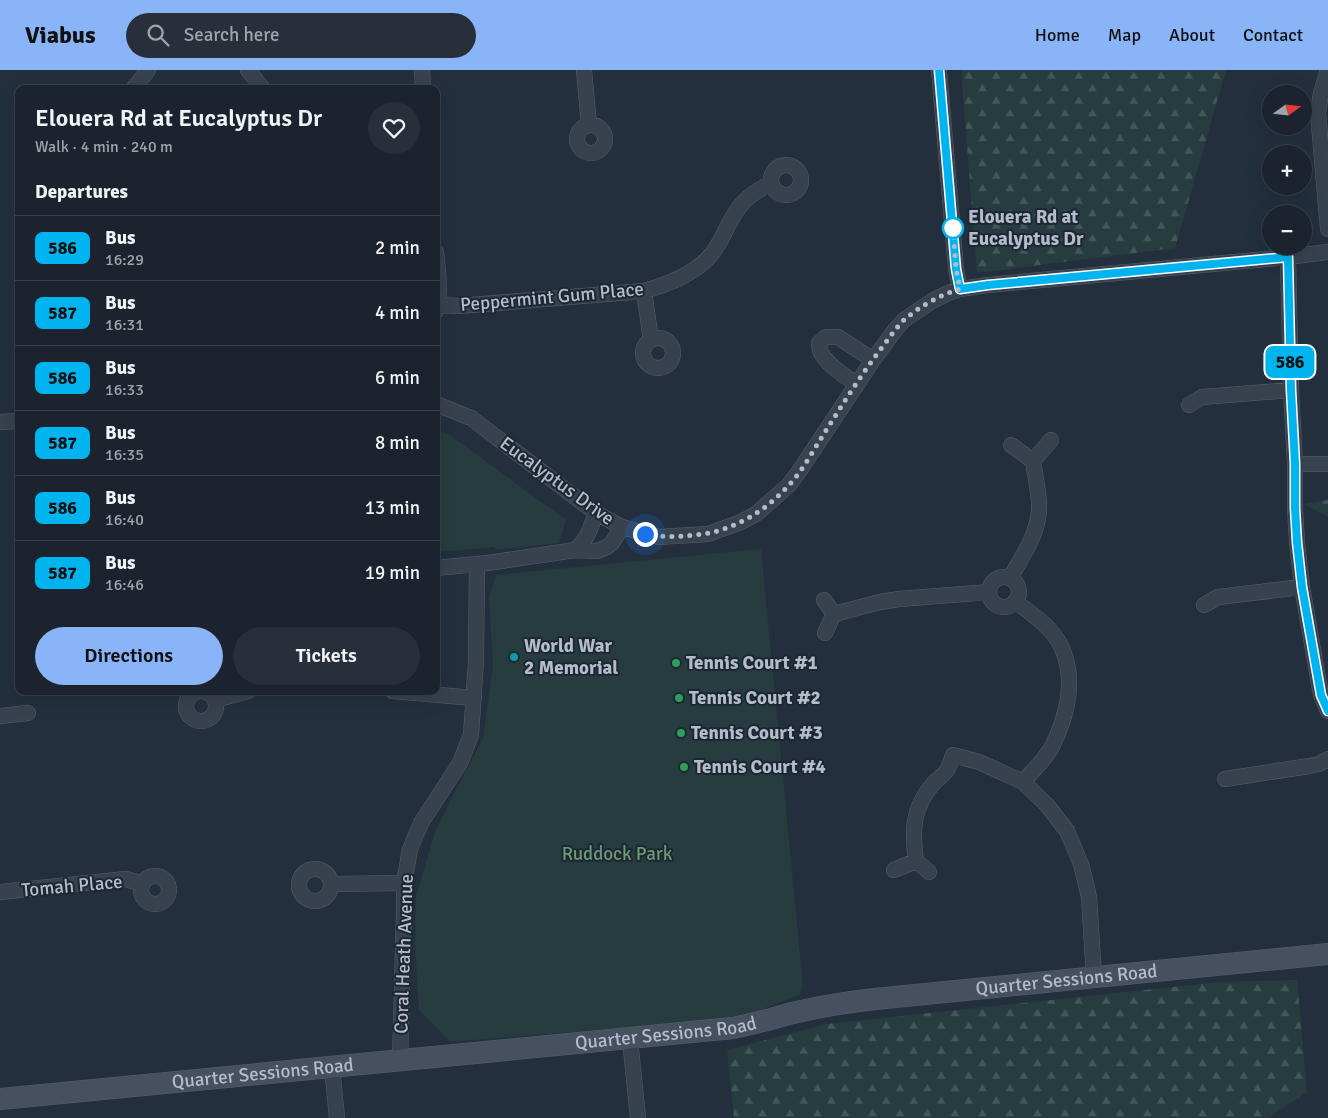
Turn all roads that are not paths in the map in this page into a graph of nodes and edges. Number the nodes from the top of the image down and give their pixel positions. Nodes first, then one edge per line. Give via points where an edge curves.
1 (148, 70) edge
2 (248, 70) edge
3 (422, 70) edge
4 (584, 70) edge
5 (939, 70) edge
6 (1328, 70) edge
7 (136, 85) edge
8 (260, 85) edge
9 (424, 85) edge
10 (589, 125) dead end
11 (771, 183) dead end
12 (1328, 229) edge
13 (1328, 252) edge
14 (1288, 257) junction
15 (960, 289) junction
16 (644, 291) junction
17 (440, 308) edge
18 (651, 340) dead end
19 (873, 360) junction
20 (856, 384) junction
21 (1291, 390) junction
22 (1189, 405) dead end
23 (440, 406) edge
24 (15, 421) edge
25 (0, 422) edge
26 (1051, 440) dead end
27 (1011, 445) dead end
28 (1033, 461) junction
29 (1295, 464) junction
30 (1328, 464) edge
31 (596, 513) junction
32 (622, 527) junction
33 (575, 550) junction
34 (477, 564) junction
35 (440, 568) edge
36 (1010, 578) junction
37 (1302, 587) junction
38 (989, 592) junction
39 (824, 600) dead end
40 (1015, 601) junction
41 (1204, 605) dead end
42 (834, 614) junction
43 (825, 633) dead end
44 (233, 695) edge
45 (439, 695) edge
46 (474, 698) junction
47 (215, 700) dead end
48 (1328, 711) edge
49 (28, 713) dead end
50 (0, 716) edge
51 (1328, 759) edge
52 (1226, 779) dead end
53 (1023, 782) junction
54 (916, 861) junction
55 (894, 870) dead end
56 (929, 872) dead end
57 (404, 883) junction
58 (143, 884) dead end
59 (331, 884) dead end
60 (0, 892) edge
61 (1328, 954) edge
62 (1094, 977) junction
63 (630, 1038) junction
64 (400, 1060) junction
65 (332, 1066) junction
66 (0, 1099) edge
67 (337, 1118) edge
68 (638, 1118) edge

1 - 7 street
2 - 8 street
3 - 9 street
4 - 10 street
5 - 15 street
6 - 12 street via 1318,113
11 - 16 street, Peppermint Gum Place via 738,208 708,259 676,280
13 - 14 street, Eucalyptus Drive
14 - 15 street, Eucalyptus Drive
14 - 21 street
15 - 19 street, Eucalyptus Drive via 932,301 904,320
16 - 17 street, Peppermint Gum Place
16 - 18 street
19 - 20 street, Eucalyptus Drive
19 - 20 street via 838,337 826,337 819,343 820,354 825,360
20 - 32 street, Eucalyptus Drive via 789,485 756,514 708,534 659,537
21 - 22 street via 1202,397
21 - 29 street
23 - 31 street, Eucalyptus Drive via 471,418
24 - 25 street
26 - 28 street
27 - 28 street
28 - 36 street via 1039,510 1037,522 1030,544
29 - 30 street
29 - 37 street via 1295,516
31 - 32 street, Eucalyptus Drive
31 - 33 street via 584,543
32 - 33 street via 607,547 597,551
33 - 34 street
34 - 35 street
34 - 46 street, Coral Heath Avenue
36 - 38 street via 996,579
36 - 40 street via 1019,591
37 - 41 street via 1218,597
37 - 48 street via 1321,695
38 - 40 street via 992,601 999,605 1008,606
38 - 42 street via 899,599
39 - 42 street
40 - 53 street via 1037,617 1061,646 1068,668 1070,694 1064,720 1051,749
42 - 43 street
44 - 47 street
45 - 46 street
46 - 57 street, Coral Heath Avenue via 471,735 460,763 421,822 410,849
49 - 50 street
51 - 52 street via 1309,766
53 - 54 street via 978,762 953,756 947,770 917,811 914,822
53 - 62 street via 1067,831 1081,864 1089,897
54 - 55 street
54 - 56 street
57 - 59 street
57 - 64 street, Coral Heath Avenue
58 - 60 street, Tomah Place via 126,880
61 - 62 main road, Quarter Sessions Road
62 - 63 main road, Quarter Sessions Road via 866,1000 806,1010 733,1028
63 - 64 main road, Quarter Sessions Road
63 - 68 street
64 - 65 main road, Quarter Sessions Road
65 - 66 main road, Quarter Sessions Road
65 - 67 street

